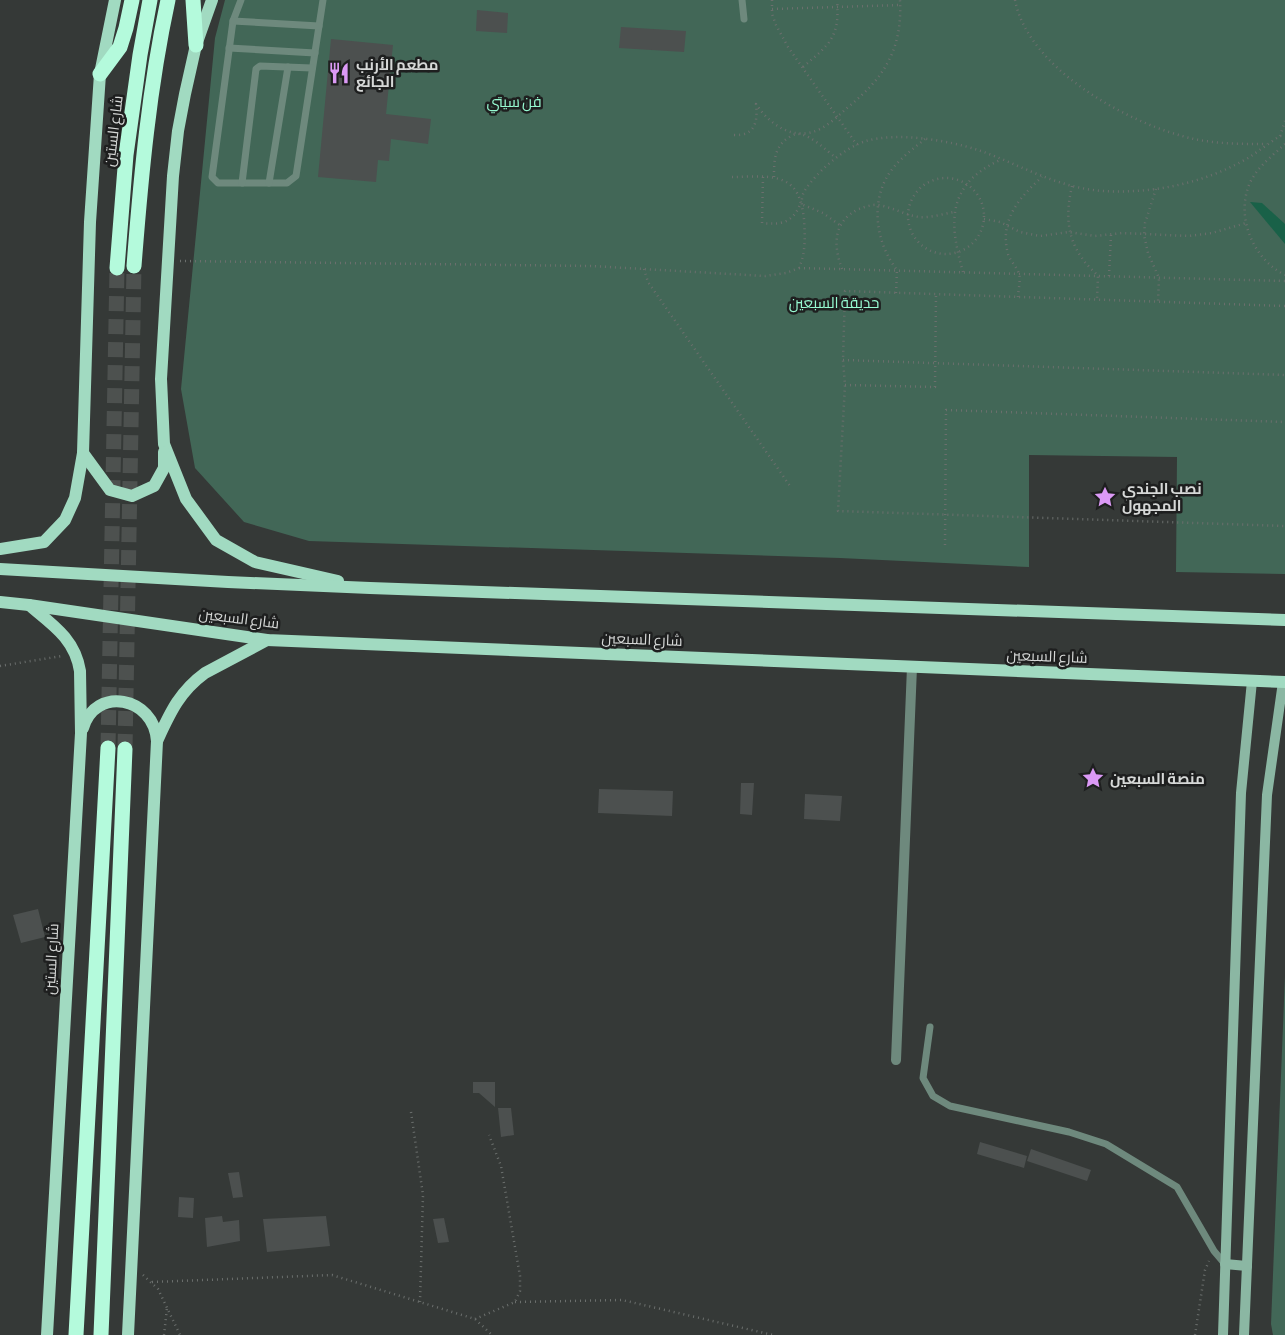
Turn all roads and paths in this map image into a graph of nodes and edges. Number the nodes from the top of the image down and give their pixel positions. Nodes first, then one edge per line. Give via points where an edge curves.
1 (115, 0) edge
2 (132, 0) edge
3 (150, 0) edge
4 (168, 0) edge
5 (193, 0) edge
6 (212, 0) edge
7 (241, 0) edge
8 (323, 0) edge
9 (742, 0) edge
10 (772, 0) edge
11 (837, 0) edge
12 (900, 0) edge
13 (1014, 0) edge
14 (900, 5) junction
15 (838, 7) junction
16 (772, 9) junction
17 (744, 19) dead end
18 (233, 22) junction
19 (319, 26) junction
20 (196, 45) junction
21 (229, 48) junction
22 (315, 53) junction
23 (288, 67) junction
24 (803, 67) dead end
25 (312, 68) junction
26 (100, 74) junction
27 (837, 116) junction
28 (1285, 121) edge
29 (799, 134) junction
30 (734, 135) dead end
31 (1280, 136) junction
32 (1285, 136) edge
33 (925, 140) junction
34 (858, 144) junction
35 (1268, 144) junction
36 (1285, 144) edge
37 (836, 158) junction
38 (1001, 159) junction
39 (732, 177) dead end
40 (1043, 177) junction
41 (763, 178) junction
42 (774, 178) junction
43 (242, 183) junction
44 (269, 183) junction
45 (967, 185) junction
46 (1072, 186) junction
47 (1156, 189) junction
48 (801, 204) junction
49 (878, 205) junction
50 (954, 212) junction
51 (907, 213) junction
52 (984, 220) junction
53 (1246, 223) junction
54 (841, 226) junction
55 (1007, 226) junction
56 (1069, 232) junction
57 (1111, 235) junction
58 (1144, 235) junction
59 (957, 252) junction
60 (167, 260) junction
61 (134, 266) tunnel mouth
62 (117, 268) tunnel mouth
63 (799, 268) junction
64 (644, 269) junction
65 (842, 269) junction
66 (898, 270) junction
67 (963, 272) junction
68 (1019, 274) junction
69 (1285, 274) edge
70 (1098, 276) junction
71 (1109, 276) junction
72 (1160, 278) junction
73 (1285, 281) edge
74 (896, 293) junction
75 (936, 294) junction
76 (1018, 297) junction
77 (1096, 300) junction
78 (1158, 302) junction
79 (1285, 306) edge
80 (843, 360) junction
81 (935, 363) junction
82 (1285, 375) edge
83 (844, 385) junction
84 (1285, 422) edge
85 (164, 444) junction
86 (83, 453) junction
87 (790, 486) dead end
88 (945, 514) junction
89 (1285, 526) edge
90 (945, 545) dead end
91 (0, 548) edge
92 (0, 569) edge
93 (370, 588) junction
94 (0, 602) edge
95 (29, 605) junction
96 (1285, 620) edge
97 (267, 640) junction
98 (76, 653) junction
99 (0, 666) edge
100 (912, 667) junction
101 (1252, 681) junction
102 (1284, 683) edge
103 (81, 733) junction
104 (157, 742) junction
105 (108, 748) tunnel mouth
106 (125, 749) tunnel mouth
107 (930, 1027) dead end
108 (896, 1060) dead end
109 (411, 1112) dead end
110 (489, 1134) dead end
111 (1214, 1250) junction
112 (1224, 1264) junction
113 (1247, 1266) junction
114 (130, 1269) junction
115 (152, 1282) junction
116 (420, 1302) junction
117 (515, 1302) junction
118 (167, 1307) junction
119 (475, 1319) junction
120 (47, 1335) edge
121 (76, 1335) edge
122 (101, 1335) edge
123 (128, 1335) edge
124 (164, 1335) edge
125 (180, 1335) edge
126 (492, 1335) edge
127 (773, 1335) edge
128 (1195, 1335) edge
129 (1223, 1335) edge
130 (1244, 1335) edge

1 - 26 main road
2 - 26 highway via 120,47
3 - 62 highway, شارع الستين via 126,155
4 - 61 highway via 144,152
5 - 20 highway
6 - 20 main road
7 - 18 lane
8 - 19 lane
9 - 17 lane
10 - 16 path
11 - 15 path
12 - 14 path
13 - 35 path via 1025,30 1041,51 1057,68 1097,98 1155,127 1177,134 1212,142
14 - 15 path
14 - 27 path via 898,32 890,57 867,91
15 - 16 path
15 - 24 path via 837,28 826,46
16 - 27 path via 776,25 788,47
18 - 19 lane
18 - 21 lane
19 - 22 lane
20 - 60 main road via 178,131
21 - 22 lane
21 - 43 lane via 212,177 218,183
22 - 25 lane
23 - 25 lane
23 - 43 lane via 260,66 256,69
23 - 44 lane
25 - 44 lane via 296,176 287,183
26 - 86 main road via 90,222
27 - 29 path via 821,128
27 - 34 path
28 - 31 path
29 - 30 path via 770,122 756,104 755,125 750,132
29 - 37 path via 813,140
29 - 42 path via 791,136 777,149
31 - 32 path
31 - 35 path
33 - 34 path via 896,136
33 - 38 path via 949,142
33 - 49 path via 893,168
34 - 37 path
35 - 47 path via 1223,170 1180,185
36 - 53 path via 1263,165 1250,184 1245,206
37 - 48 path via 814,178 804,192
38 - 40 path
38 - 45 path via 978,173
39 - 41 path
40 - 46 path
40 - 55 path via 1014,206
41 - 42 path
41 - 48 path via 762,223 787,221 796,215
42 - 48 path via 782,178 795,187
43 - 44 lane
45 - 50 path
45 - 51 path via 957,179 940,178 923,185 912,198
45 - 52 path via 982,205
46 - 47 path via 1103,191
46 - 56 path via 1068,203
47 - 58 path
48 - 54 path via 823,213
48 - 63 path via 804,257
49 - 51 path
49 - 54 path via 856,211
49 - 66 path via 882,243
50 - 51 path via 919,217
50 - 59 path
51 - 59 path via 909,228 918,242 933,252
52 - 55 path
52 - 59 path via 974,242
53 - 58 path via 1189,236
53 - 69 path via 1256,248 1267,262
54 - 65 path via 836,244
55 - 56 path via 1028,235
55 - 68 path via 1008,254
56 - 57 path
56 - 70 path via 1083,260
57 - 58 path
57 - 71 path
58 - 72 path via 1148,253
59 - 67 path
60 - 64 path
60 - 85 main road via 161,379
63 - 64 path via 765,276
63 - 65 path
64 - 87 path via 648,282
65 - 66 path
66 - 67 path
66 - 74 path
67 - 68 path
68 - 70 path
68 - 76 path
70 - 71 path
70 - 77 path
71 - 72 path
72 - 73 path
72 - 78 path
74 - 75 path
74 - 80 path via 845,291
75 - 76 path
75 - 81 path
76 - 77 path
77 - 78 path
78 - 79 path
80 - 81 path
80 - 83 path
81 - 82 path
81 - 83 path via 935,387
83 - 88 path via 838,511
84 - 88 path via 946,410
85 - 86 main road via 164,468 154,486 132,496 110,490
85 - 93 main road via 186,499 216,540 255,562
86 - 91 main road via 75,498 65,520 44,542
88 - 89 path
88 - 90 path
92 - 93 main road
93 - 96 main road
94 - 95 main road, شارع السبعين
95 - 97 main road, شارع السبعين
95 - 98 main road, شارع الستين via 65,636
97 - 100 main road, شارع السبعين
97 - 104 main road via 205,673 191,684 173,706
98 - 99 path
98 - 103 main road, شارع الستين via 80,671
100 - 101 main road, شارع السبعين
100 - 108 street
101 - 102 main road, شارع السبعين
101 - 112 street via 1241,792
102 - 113 street via 1267,795
103 - 104 main road via 96,709 123,701 148,715
103 - 120 main road, شارع الستين
104 - 114 main road
105 - 121 highway
106 - 122 highway
107 - 111 lane via 923,1078 933,1096 950,1106 1069,1132 1106,1144 1177,1187
109 - 116 path via 423,1195
110 - 117 path via 501,1166 520,1276 520,1291
111 - 112 lane
111 - 128 path via 1205,1270
112 - 113 street
112 - 129 street
113 - 130 street
114 - 115 path
114 - 123 main road
115 - 116 path via 332,1275
115 - 118 path
116 - 119 path
117 - 119 path
117 - 127 path via 622,1300
118 - 124 path
118 - 125 path
119 - 126 path

